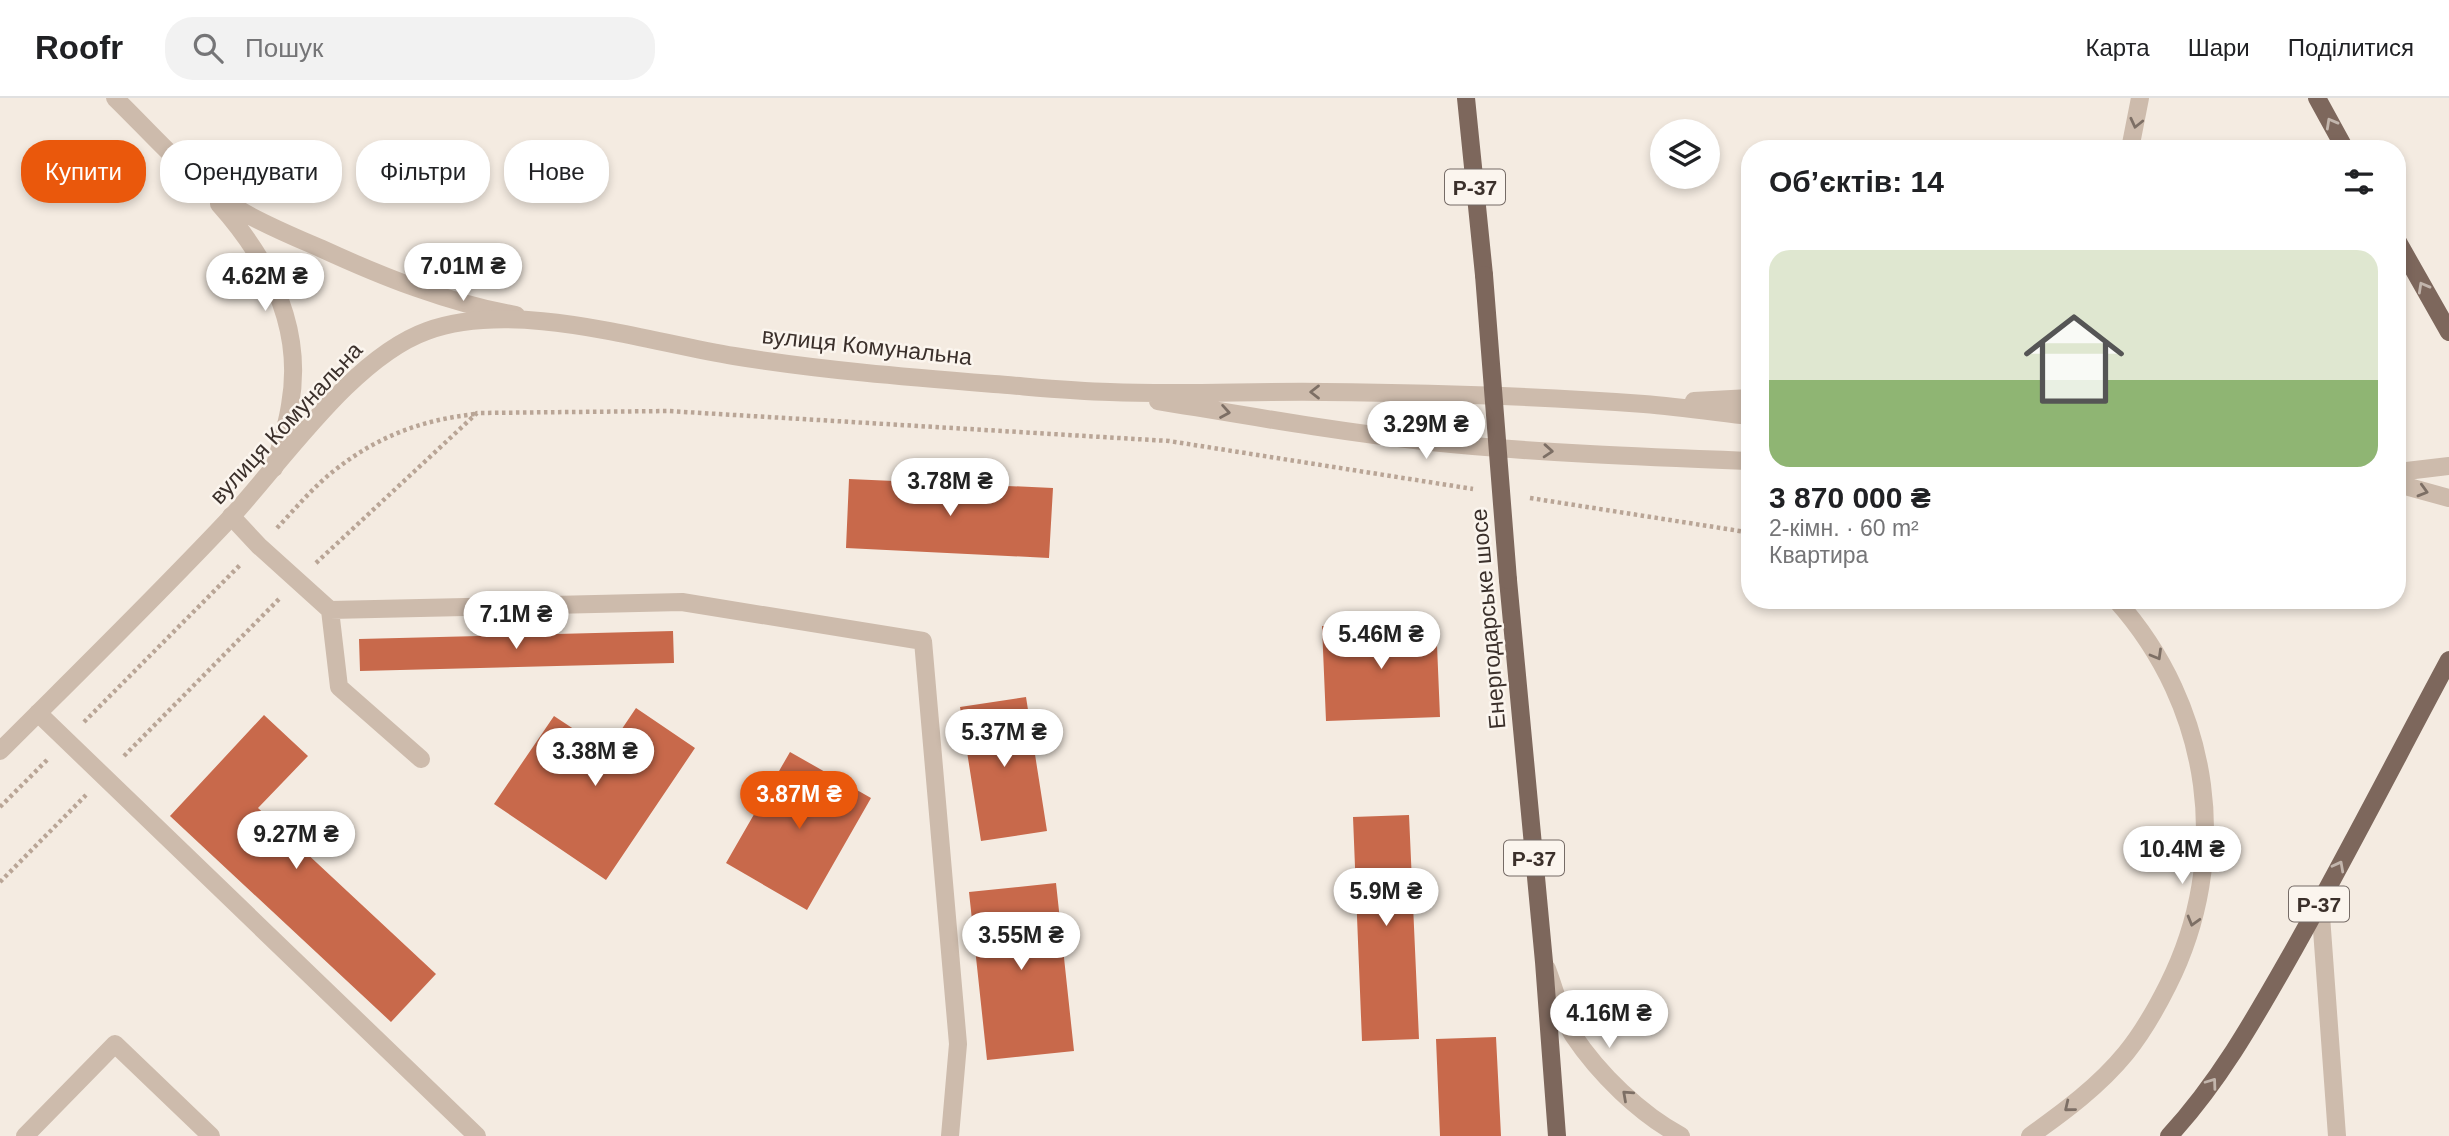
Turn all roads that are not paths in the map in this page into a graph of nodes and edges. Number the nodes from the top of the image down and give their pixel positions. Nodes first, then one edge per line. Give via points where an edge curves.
1 (115, 98) edge
2 (1466, 98) edge
3 (2140, 98) edge
4 (2317, 98) edge
5 (2132, 140) edge
6 (2340, 140) edge
7 (160, 142) edge
8 (218, 203) edge
9 (230, 203) edge
10 (2406, 256) edge
11 (568, 324) junction
12 (2449, 332) edge
13 (1109, 392) junction
14 (1741, 399) edge
15 (1644, 404) junction
16 (1741, 415) edge
17 (1741, 461) edge
18 (2449, 467) edge
19 (274, 468) junction
20 (2406, 471) edge
21 (2406, 486) edge
22 (2449, 498) edge
23 (231, 516) junction
24 (2124, 609) edge
25 (330, 610) junction
26 (2449, 660) edge
27 (38, 713) junction
28 (0, 751) edge
29 (421, 759) dead end
30 (2320, 902) junction
31 (1544, 962) junction
32 (26, 1136) edge
33 (211, 1136) edge
34 (477, 1136) edge
35 (950, 1136) edge
36 (1557, 1136) edge
37 (1681, 1136) edge
38 (2031, 1136) edge
39 (2169, 1136) edge
40 (2337, 1136) edge

1 - 7 street
2 - 31 main road, Енергодарське шосе / Р-37, bridge
3 -> 5 street
6 -> 4 main road
8 - 19 street via 258,253 285,309 291,341 291,403
9 - 11 street via 342,258 449,299
12 -> 10 main road
11 - 13 street, вулиця Комунальна via 814,368
11 - 19 street, вулиця Комунальна via 501,319 469,322 429,330 394,347 331,403
15 -> 13 street via 1322,391
13 -> 17 street via 1430,442
14 - 15 street
15 - 16 street
18 - 20 street
19 - 23 street, вулиця Комунальна
21 -> 22 street
23 - 25 street
23 - 27 street, вулиця Комунальна
24 -> 38 street via 2171,679 2194,746 2207,840 2203,877 2194,921 2154,1012 2127,1052 2096,1085
25 - 29 street via 339,687
25 - 35 street via 682,602 923,641 958,1044
30 -> 26 main road, Р-37
27 - 28 street, вулиця Комунальна
27 - 34 street
39 -> 30 main road, Р-37 via 2227,1063
30 - 40 street
31 - 36 main road, Енергодарське шосе / Р-37
37 -> 31 street via 1646,1111 1594,1061 1572,1033
32 - 33 street via 115,1044

